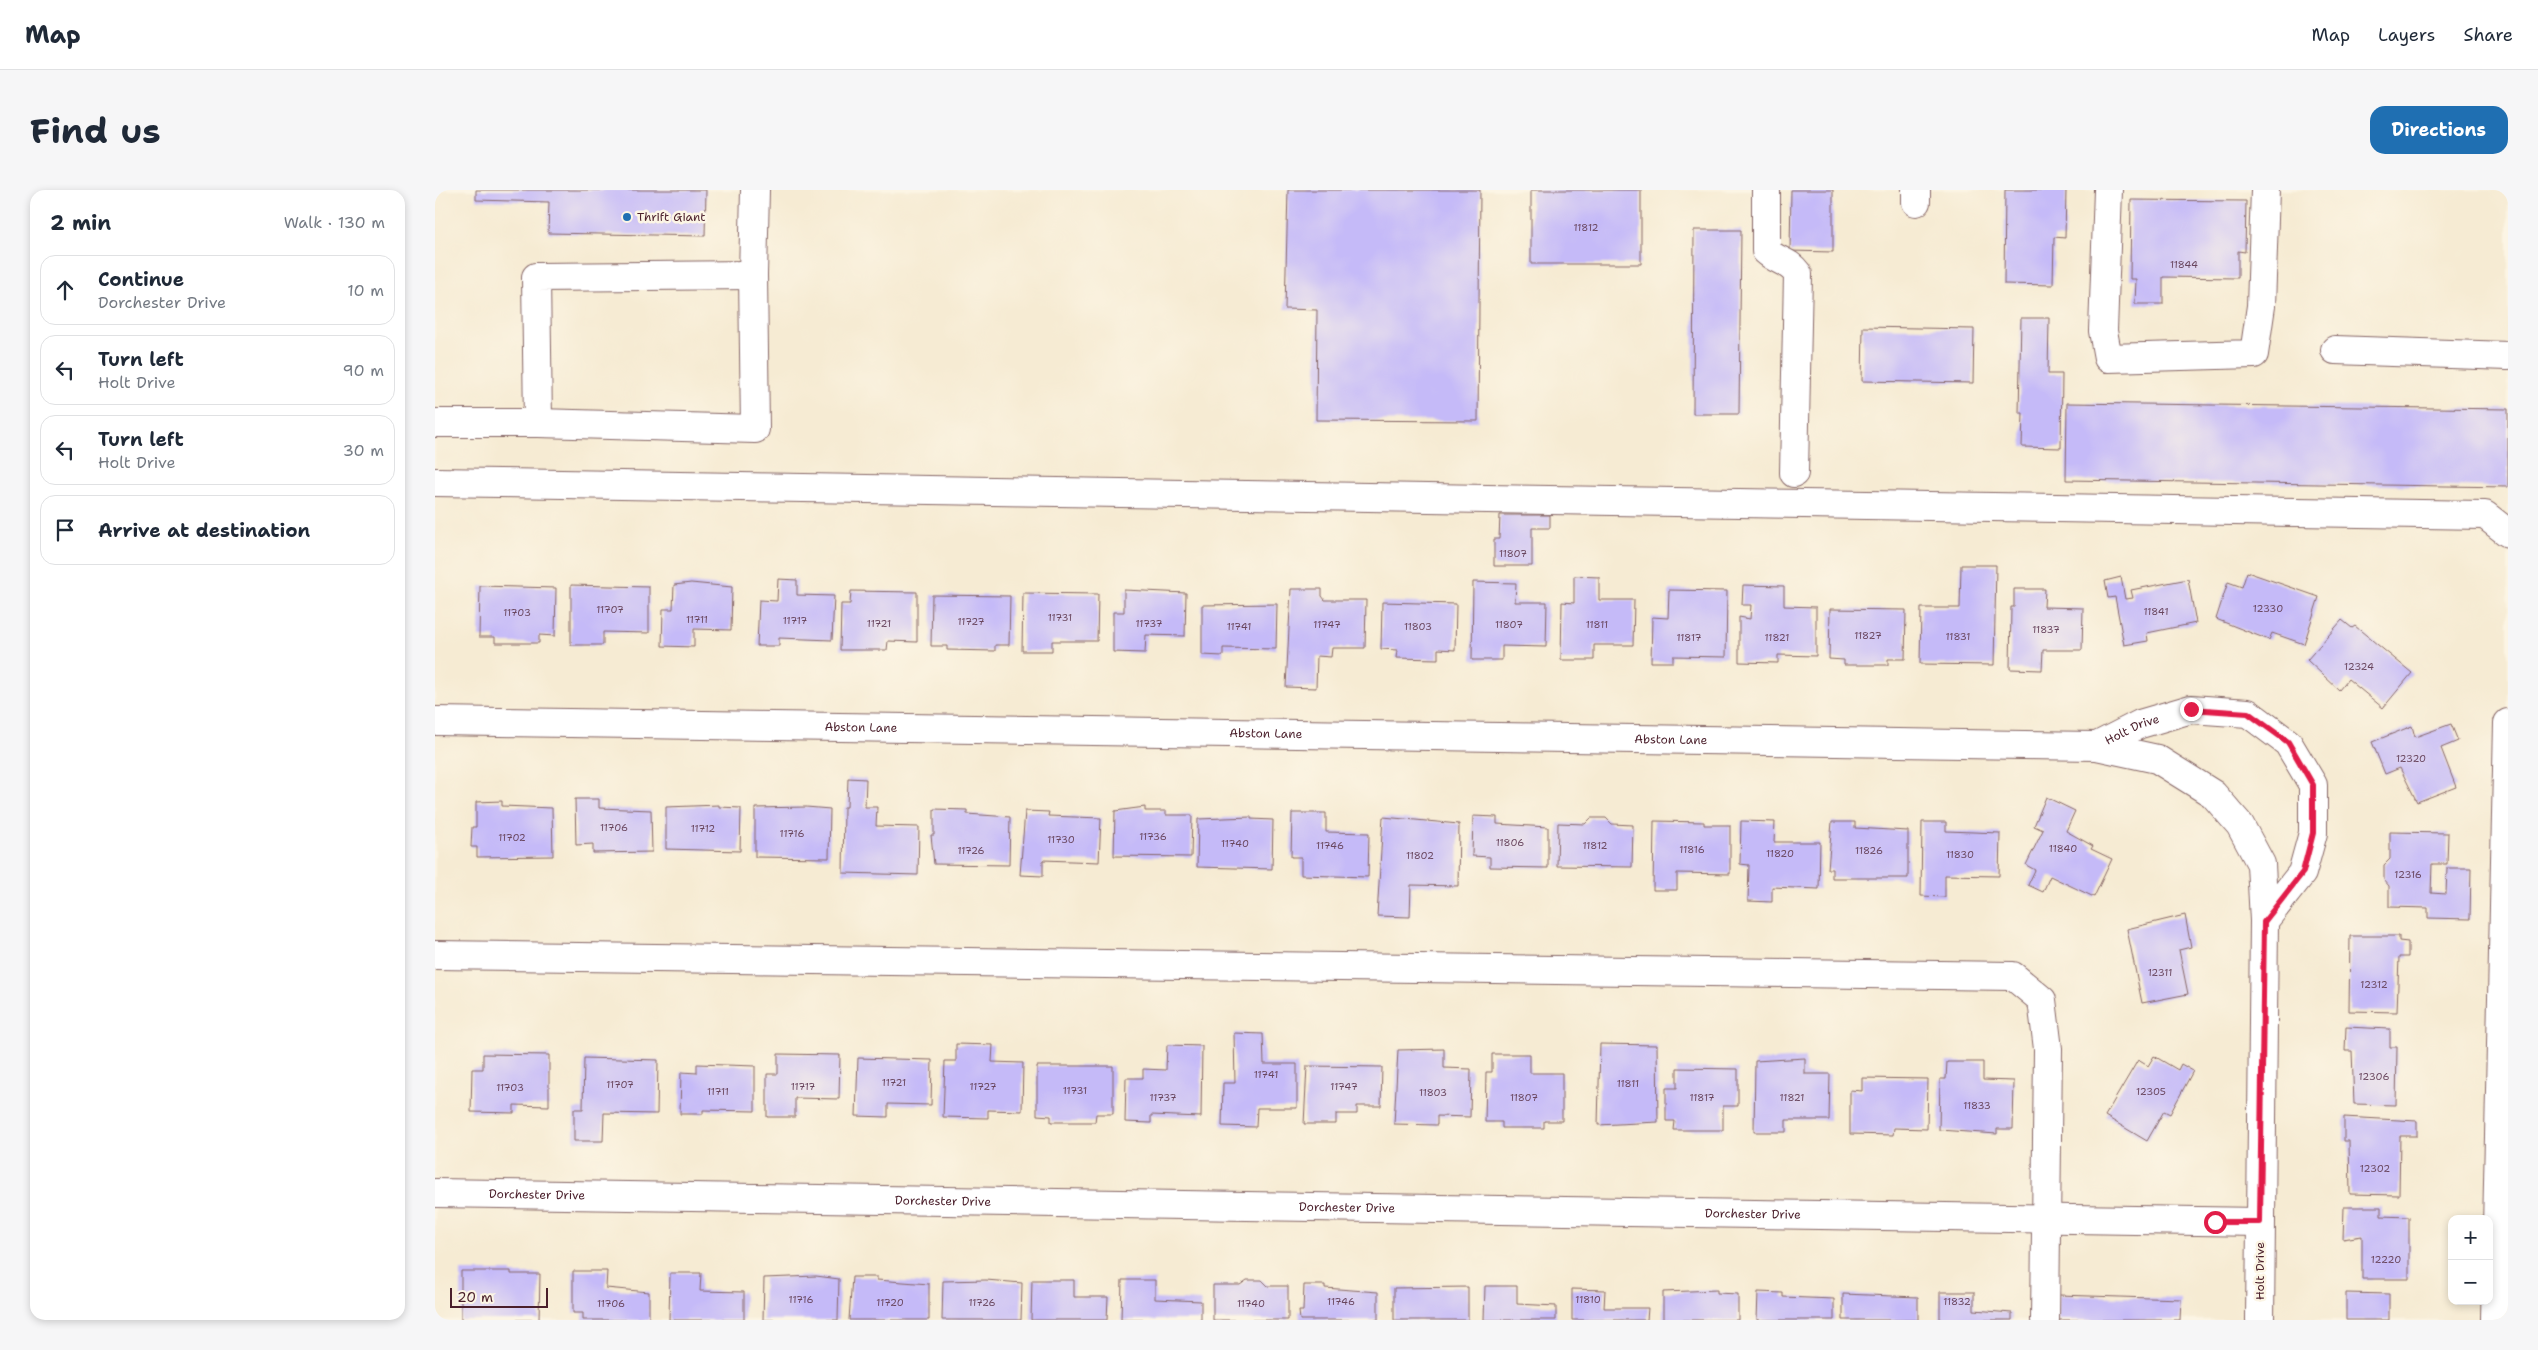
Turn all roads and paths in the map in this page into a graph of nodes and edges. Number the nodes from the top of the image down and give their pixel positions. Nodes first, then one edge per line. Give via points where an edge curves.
1 (755, 190) edge
2 (1766, 190) edge
3 (2108, 190) edge
4 (2265, 190) edge
5 (753, 276) junction
6 (2335, 350) dead end
7 (2508, 356) edge
8 (435, 423) edge
9 (538, 423) junction
10 (1795, 473) dead end
11 (435, 482) edge
12 (2508, 533) edge
13 (435, 721) edge
14 (2508, 723) edge
15 (2097, 746) junction
16 (2264, 922) junction
17 (435, 955) edge
18 (435, 1193) edge
19 (2045, 1220) junction
20 (2260, 1222) junction
21 (2045, 1320) edge
22 (2260, 1320) edge
23 (2495, 1320) edge

1 - 5 street
2 - 10 street via 1767,251 1773,258 1791,264 1798,274
3 - 4 street via 2103,331 2108,358 2254,354 2261,306
5 - 9 street via 536,277
5 - 9 street via 755,429
6 - 7 street
8 - 9 street
11 - 12 street via 2485,515
13 - 15 street, Abston Lane
14 - 23 street
15 - 16 street, Holt Drive via 2157,759 2213,794 2240,825 2261,864
15 - 16 street, Holt Drive via 2140,724 2191,709 2248,713 2288,742 2313,785 2313,833 2303,872
16 - 20 street, Holt Drive
17 - 19 street via 2013,976 2042,1000 2047,1039
18 - 19 street, Dorchester Drive
19 - 20 street, Dorchester Drive
19 - 21 street
20 - 22 street, Holt Drive

